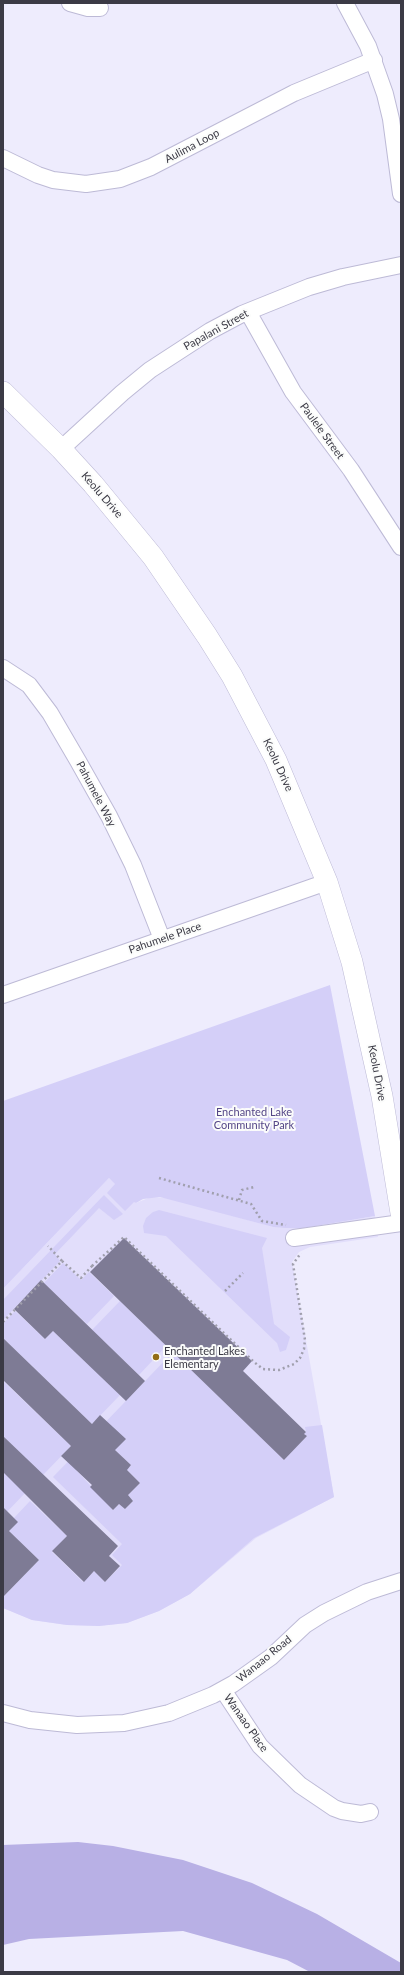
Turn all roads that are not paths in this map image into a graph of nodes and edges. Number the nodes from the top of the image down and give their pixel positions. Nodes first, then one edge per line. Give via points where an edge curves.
1 (70, 3) edge
2 (345, 3) edge
3 (100, 8) dead end
4 (374, 60) junction
5 (3, 158) edge
6 (401, 194) edge
7 (401, 265) edge
8 (248, 312) junction
9 (3, 392) edge
10 (61, 448) junction
11 (401, 547) edge
12 (3, 668) edge
13 (327, 882) junction
14 (162, 939) junction
15 (3, 995) edge
16 (401, 1213) edge
17 (401, 1223) edge
18 (296, 1238) road end
19 (401, 1581) edge
20 (223, 1690) junction
21 (3, 1713) edge
22 (370, 1812) dead end

1 - 3 street
2 - 4 street
4 - 5 street, Aulima Loop via 294,93 151,168 120,179 86,184 53,180
4 - 6 street via 391,119
7 - 8 street, Papalani Street via 309,287
8 - 10 street, Papalani Street via 210,331 150,370
8 - 11 street, Paulele Street via 293,392 351,470
9 - 10 main road, Keolu Drive
10 - 13 main road, Keolu Drive via 143,545 207,636 244,697 276,760
12 - 14 street, Pahumele Way via 29,685 50,713 109,816 133,865
13 - 14 street, Pahumele Place
13 - 16 main road, Keolu Drive via 352,962 370,1035
14 - 15 street, Pahumele Place
17 - 18 street
19 - 20 street, Wanaao Road via 367,1592 324,1613 305,1625 252,1671
20 - 21 street, Wanaao Road via 169,1713 124,1723 54,1724
20 - 22 street, Wanaao Place via 260,1746 300,1785 334,1808 361,1814

